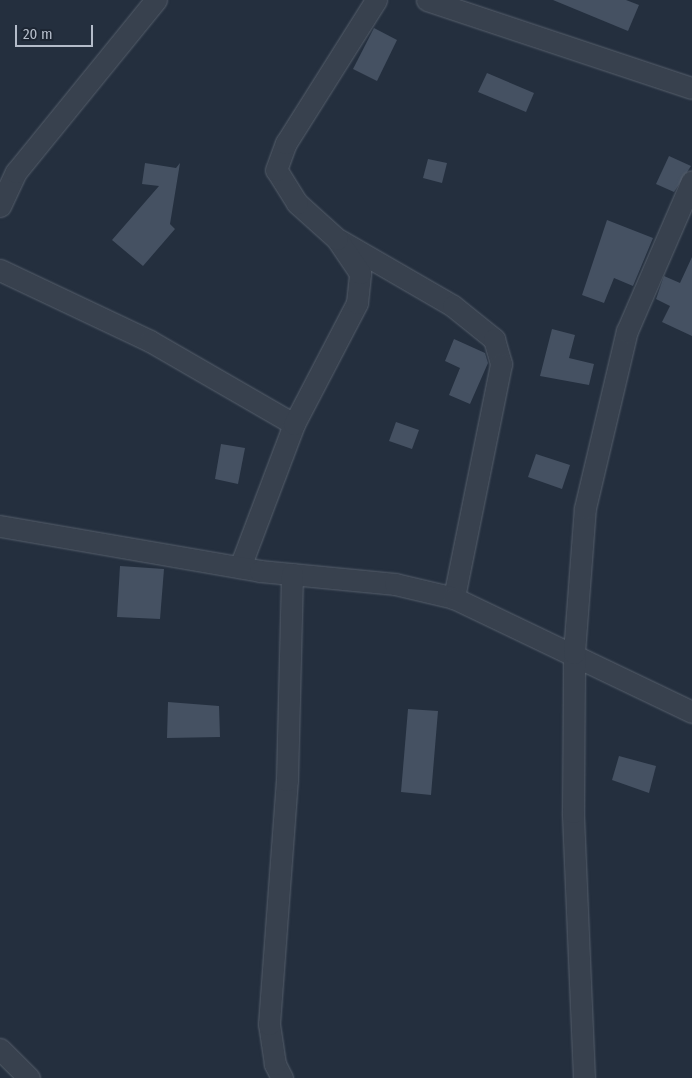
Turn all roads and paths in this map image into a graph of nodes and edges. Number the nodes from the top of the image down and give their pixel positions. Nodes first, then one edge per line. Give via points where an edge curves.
1 (156, 0) edge
2 (376, 0) edge
3 (426, 0) edge
4 (692, 88) edge
5 (692, 181) edge
6 (0, 206) edge
7 (337, 239) junction
8 (0, 270) edge
9 (294, 424) junction
10 (0, 526) edge
11 (240, 567) junction
12 (292, 574) junction
13 (454, 598) junction
14 (574, 653) junction
15 (692, 712) edge
16 (0, 1049) edge
17 (29, 1078) edge
18 (282, 1078) edge
19 (584, 1078) edge

1 - 6 street via 16,172
2 - 7 street via 286,143 276,170 297,203
3 - 4 street
5 - 14 street via 626,332 585,508
7 - 9 street via 360,273 357,303
7 - 13 street via 453,306 494,339 501,364
8 - 9 street via 150,341
9 - 11 street
10 - 11 street
11 - 12 street
12 - 13 street via 395,584
12 - 18 street via 287,780 269,1024 274,1064
13 - 14 street
14 - 15 street
14 - 19 street via 572,812
16 - 17 street

